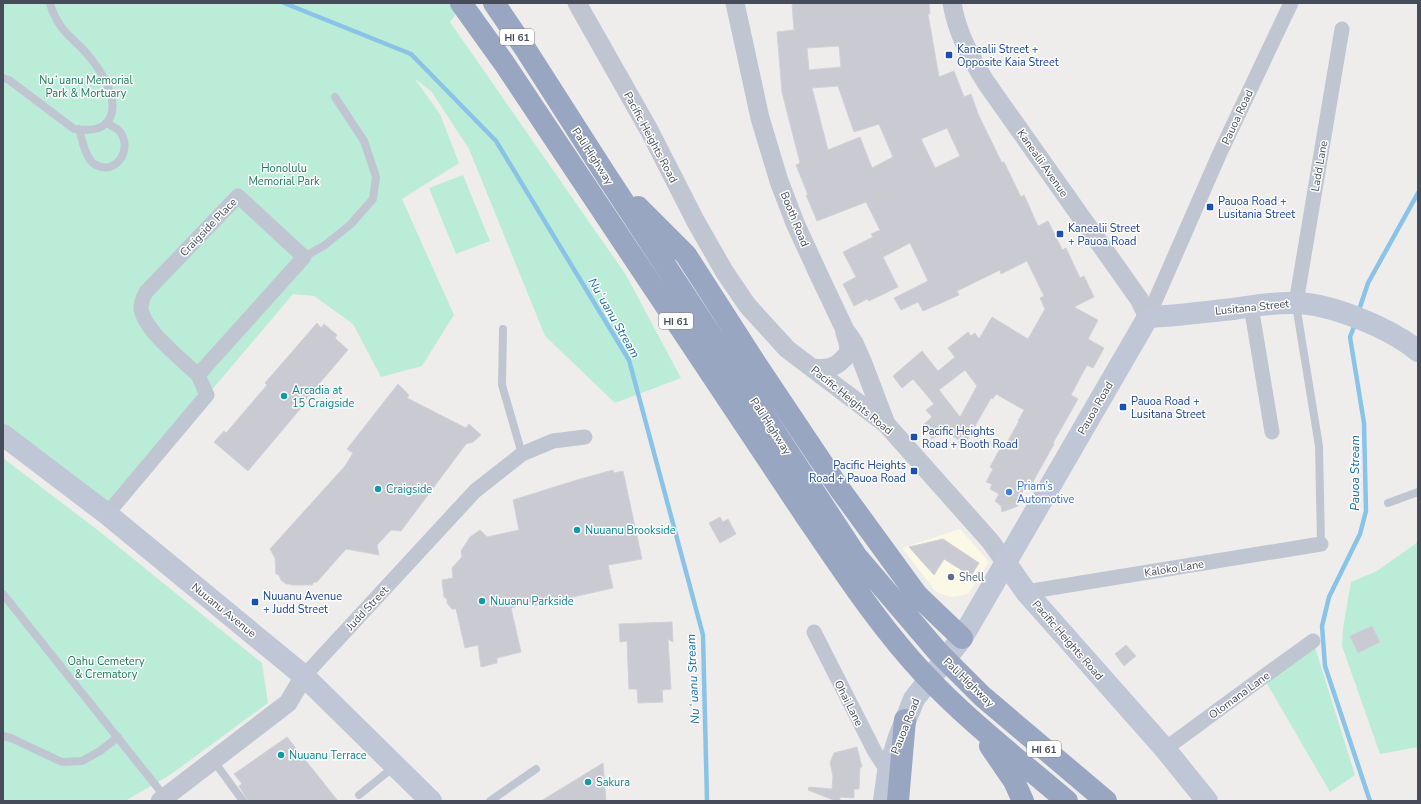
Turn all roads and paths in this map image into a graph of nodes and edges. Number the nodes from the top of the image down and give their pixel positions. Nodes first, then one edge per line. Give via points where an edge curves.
1 (50, 3) edge
2 (461, 3) edge
3 (494, 3) edge
4 (577, 3) edge
5 (735, 3) edge
6 (952, 3) edge
7 (1291, 3) edge
8 (1342, 29) dead end
9 (3, 78) edge
10 (336, 97) dead end
11 (106, 123) junction
12 (79, 129) junction
13 (604, 172) junction
14 (304, 257) junction
15 (1296, 303) junction
16 (1250, 306) junction
17 (1148, 317) junction
18 (503, 329) dead end
19 (845, 330) junction
20 (1418, 351) edge
21 (812, 368) junction
22 (198, 374) junction
23 (886, 424) junction
24 (1272, 432) dead end
25 (3, 435) edge
26 (585, 437) dead end
27 (522, 454) junction
28 (1418, 492) edge
29 (1388, 503) dead end
30 (107, 514) junction
31 (1321, 544) joint
32 (1005, 562) junction
33 (1026, 592) junction
34 (3, 594) edge
35 (814, 632) dead end
36 (962, 638) junction
37 (1313, 641) dead end
38 (304, 676) junction
39 (968, 716) junction
40 (905, 720) junction
41 (3, 736) edge
42 (118, 737) junction
43 (1165, 749) junction
44 (213, 760) junction
45 (396, 766) junction
46 (536, 769) dead end
47 (888, 772) junction
48 (359, 795) dead end
49 (162, 799) edge
50 (243, 801) edge
51 (431, 801) edge
52 (490, 801) edge
53 (884, 801) edge
54 (898, 801) edge
55 (1023, 801) edge
56 (1067, 801) edge
57 (1106, 801) edge
58 (1207, 801) edge

1 - 11 lane via 61,27 88,55 104,78 111,95 110,117
2 - 39 highway, Pali Highway / HI 61 via 504,63 849,580 892,638 925,675
3 - 13 highway, Pali Highway / HI 61
4 - 21 street, Pacific Heights Road via 649,130 724,271 766,327 787,349
5 - 19 street, Booth Road via 760,118 779,181 795,223
6 - 17 street, Kanealii Avenue via 969,55 987,84 1139,299
7 - 17 street, Pauoa Road via 1219,155
8 - 15 street, Ladd Lane
9 - 12 lane
10 - 14 lane via 364,141 376,176 373,199 350,224 325,245
11 - 12 lane via 97,129
11 - 12 lane via 118,130 124,138 122,158 112,167 106,168 91,162
13 - 36 highway via 686,255 839,488 917,595
13 - 57 highway, Pali Highway / HI 61 via 858,557 938,652 982,696
14 - 22 street
14 - 22 street, Craigside Place via 238,196 146,292 141,312 146,323
15 - 16 main road, Lusitana Street
15 - 20 main road, Lusitana Street via 1331,309 1368,322
15 - 31 lane via 1319,446
16 - 17 main road, Lusitana Street
16 - 24 street
17 - 32 main road, Pauoa Road
18 - 27 lane via 502,385
19 - 21 street via 848,354 833,367
19 - 23 street, Booth Road via 862,361
21 - 23 street, Pacific Heights Road
22 - 30 street, Craigside Place via 207,395
23 - 32 street, Pacific Heights Road via 991,542
25 - 30 main road, Nuuanu Avenue
26 - 27 street, Judd Street via 553,441
27 - 38 street, Judd Street via 475,491
28 - 29 lane
30 - 38 main road, Nuuanu Avenue
31 - 33 street, Kaloko Lane
32 - 33 main road, Pacific Heights Road
32 - 36 main road, Pauoa Road
33 - 43 main road, Pacific Heights Road
34 - 42 lane
35 - 47 street, Ohai Lane via 875,752
36 - 40 main road, Pauoa Road via 914,699
37 - 43 street, Olomana Lane
38 - 44 street, Judd Street via 288,703
38 - 45 main road, Nuuanu Avenue
39 - 55 highway via 1004,764
39 - 56 highway, Pali Highway / HI 61
40 - 47 main road, Pauoa Road
40 - 54 highway
41 - 42 lane via 62,762 82,761
42 - 49 lane
43 - 58 main road, Pacific Heights Road
44 - 49 street, Judd Street
44 - 50 lane
45 - 48 lane
45 - 51 main road, Nuuanu Avenue
46 - 52 lane
47 - 53 main road, Pauoa Road

